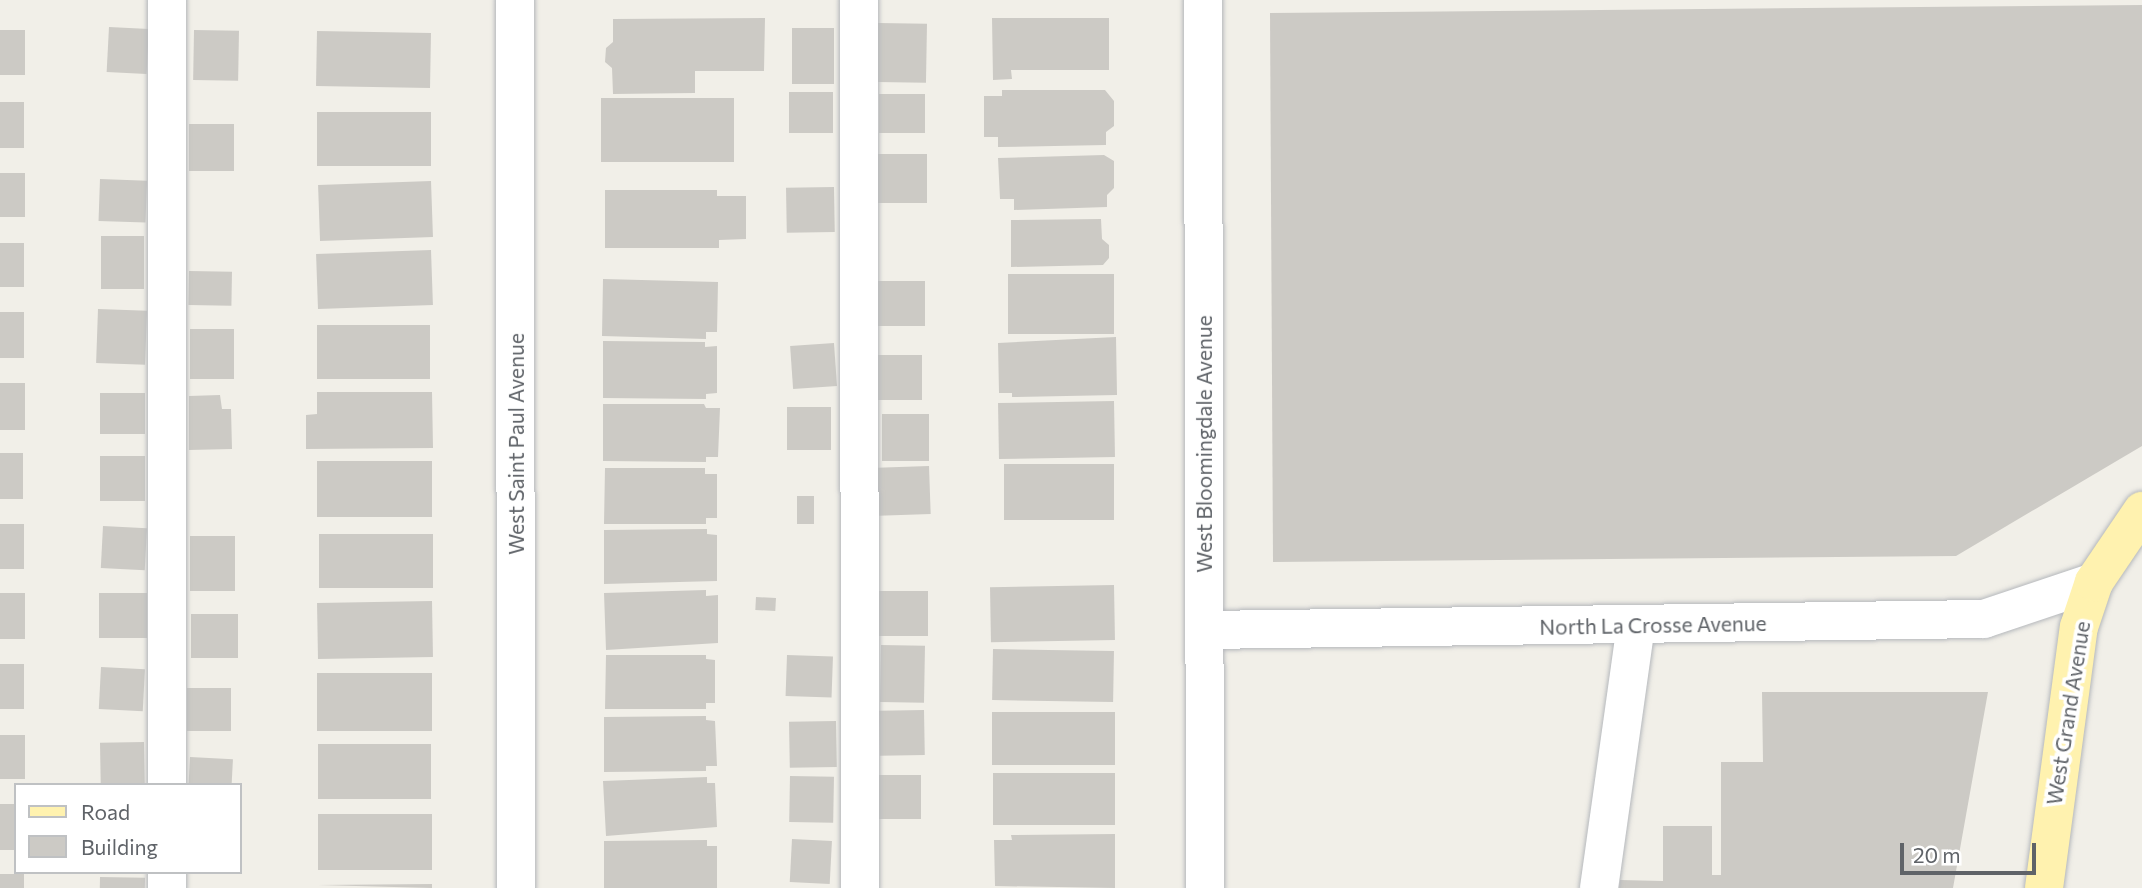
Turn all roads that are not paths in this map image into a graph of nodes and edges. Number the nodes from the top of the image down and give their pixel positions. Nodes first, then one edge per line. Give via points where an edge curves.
1 (167, 0) edge
2 (515, 0) edge
3 (859, 0) edge
4 (1203, 0) edge
5 (2142, 511) edge
6 (2142, 551) edge
7 (2094, 582) junction
8 (1636, 625) junction
9 (1205, 630) junction
10 (167, 783) edge
11 (516, 888) edge
12 (860, 888) edge
13 (1205, 888) edge
14 (1599, 888) edge
15 (2044, 888) edge

1 - 10 street
2 - 11 street, West Saint Paul Avenue
3 - 12 street
4 - 9 street, West Bloomingdale Avenue
5 - 7 main road, West Grand Avenue
6 - 7 main road
7 - 8 street, North La Crosse Avenue via 1984,619
7 - 15 main road, West Grand Avenue via 2079,627
8 - 9 street, North La Crosse Avenue
8 - 14 street
9 - 13 street, West Bloomingdale Avenue

